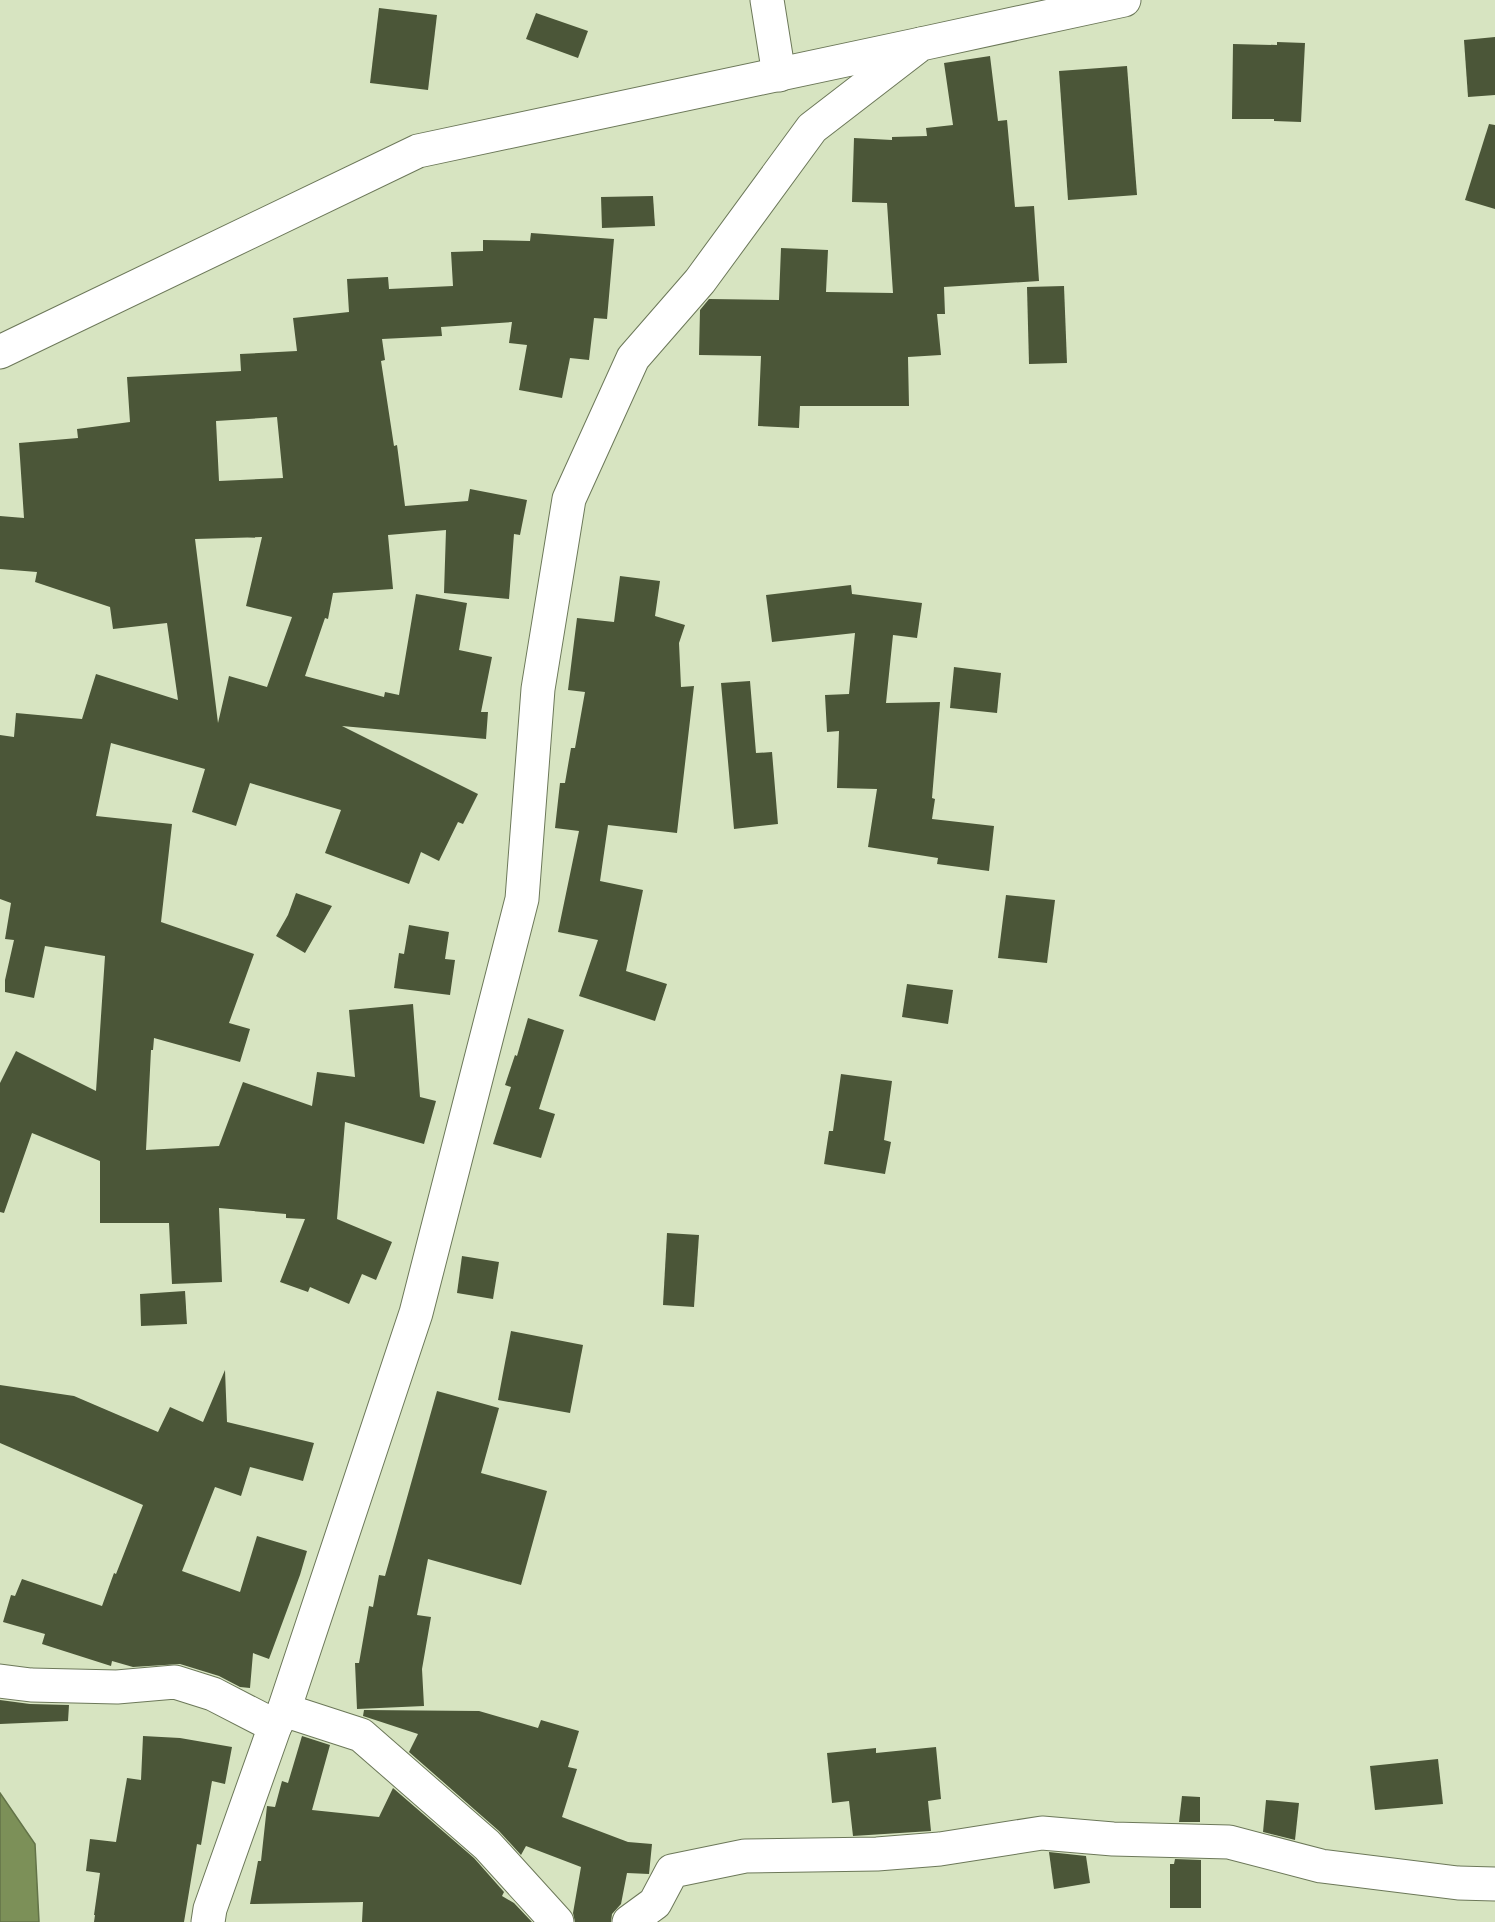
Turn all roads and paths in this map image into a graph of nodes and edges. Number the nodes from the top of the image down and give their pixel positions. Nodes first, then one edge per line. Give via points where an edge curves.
1 (767, 0) edge
2 (1105, 2) edge
3 (921, 44) junction
4 (779, 75) junction
5 (0, 352) edge
6 (0, 1681) edge
7 (279, 1718) junction
8 (1495, 1884) edge
9 (563, 1921) edge
10 (208, 1922) edge
11 (629, 1922) edge

1 - 4 street
2 - 3 street
3 - 4 street
3 - 7 street via 812,128 700,281 633,358 569,499 538,689 522,899 416,1313
4 - 5 street via 418,151
6 - 7 street via 117,1687 175,1682
7 - 9 street via 361,1735 487,1845
7 - 10 street
8 - 11 street via 1321,1866 1229,1842 1042,1833 887,1854 745,1856 672,1871 655,1903

